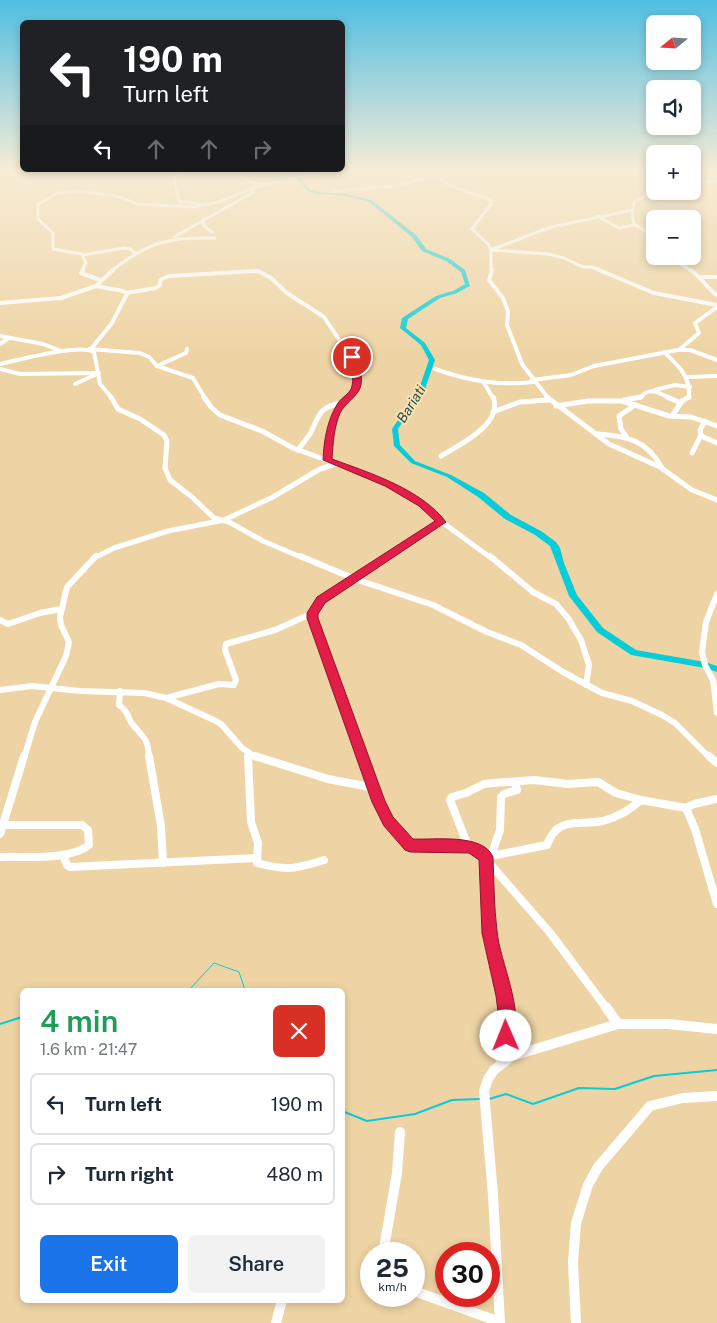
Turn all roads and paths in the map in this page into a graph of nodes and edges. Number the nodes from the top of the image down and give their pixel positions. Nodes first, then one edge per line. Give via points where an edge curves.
1 (52, 231) edge
2 (184, 231) edge
3 (474, 231) edge
4 (541, 231) edge
5 (173, 238) junction
6 (215, 238) dead end
7 (491, 250) junction
8 (135, 253) junction
9 (83, 255) junction
10 (680, 265) edge
11 (699, 277) junction
12 (717, 277) edge
13 (100, 280) junction
14 (96, 286) junction
15 (126, 293) junction
16 (717, 296) edge
17 (0, 303) edge
18 (717, 306) edge
19 (715, 311) edge
20 (0, 336) edge
21 (9, 338) junction
22 (0, 344) edge
23 (90, 349) junction
24 (187, 349) dead end
25 (678, 350) junction
26 (61, 351) junction
27 (664, 352) junction
28 (717, 360) edge
29 (0, 364) edge
30 (157, 366) junction
31 (0, 369) edge
32 (435, 369) dead end
33 (99, 373) junction
34 (688, 376) junction
35 (717, 376) edge
36 (533, 381) junction
37 (75, 384) dead end
38 (484, 384) junction
39 (690, 387) junction
40 (654, 390) junction
41 (549, 400) junction
42 (622, 401) junction
43 (342, 403) junction
44 (680, 403) junction
45 (635, 405) junction
46 (556, 406) junction
47 (493, 412) junction
48 (672, 416) junction
49 (705, 421) junction
50 (717, 426) edge
51 (596, 434) junction
52 (626, 436) junction
53 (701, 436) junction
54 (717, 443) edge
55 (298, 450) junction
56 (692, 453) dead end
57 (441, 456) dead end
58 (328, 460) junction
59 (336, 464) junction
60 (662, 468) junction
61 (717, 500) edge
62 (224, 520) junction
63 (442, 522) junction
64 (355, 578) junction
65 (717, 594) edge
66 (61, 609) junction
67 (313, 613) junction
68 (0, 620) edge
69 (586, 685) junction
70 (51, 688) junction
71 (0, 690) edge
72 (120, 691) junction
73 (166, 698) junction
74 (717, 713) edge
75 (248, 752) junction
76 (717, 763) edge
77 (515, 782) junction
78 (375, 788) junction
79 (717, 798) edge
80 (641, 800) junction
81 (686, 808) junction
82 (3, 825) junction
83 (0, 834) edge
84 (468, 846) junction
85 (63, 855) junction
86 (489, 856) junction
87 (0, 857) edge
88 (256, 858) junction
89 (324, 860) dead end
90 (163, 862) junction
91 (717, 904) edge
92 (618, 1024) junction
93 (717, 1029) edge
94 (502, 1062) junction
95 (717, 1096) edge
96 (400, 1132) dead end
97 (385, 1242) edge
98 (425, 1295) edge
99 (281, 1303) edge
100 (500, 1322) edge
101 (276, 1323) edge
102 (576, 1323) edge

1 - 9 street via 53,249
2 - 5 street
3 - 7 street
4 - 7 street
5 - 6 street
5 - 8 street
7 - 18 street via 548,254 583,267 592,267 654,293
7 - 36 street via 489,280 503,298 508,311 507,325 522,364
8 - 9 street via 124,248
8 - 13 street
9 - 13 street via 86,263 82,273
10 - 11 street
11 - 12 street
11 - 16 street
13 - 14 street
14 - 15 street
14 - 17 street via 61,298
15 - 23 street via 118,313
15 - 43 street via 156,288 162,278 177,275 252,271 270,278 324,317 354,360 356,388
18 - 19 street
19 - 25 street via 695,323 699,333
20 - 21 street
21 - 22 street
21 - 26 street
23 - 26 street
23 - 30 street via 140,353
23 - 33 street
24 - 30 street via 186,353
25 - 27 street
25 - 28 street via 690,350
26 - 29 street
27 - 34 street
27 - 36 street
30 - 55 street via 193,378 213,411
31 - 33 street via 16,374
32 - 38 street
33 - 37 street
33 - 62 street via 100,384 118,409 164,435 167,447 165,468 171,482 214,518
34 - 35 street
34 - 39 street
36 - 38 street
36 - 41 street
38 - 47 street via 494,398
39 - 40 street
39 - 44 street via 690,398
40 - 42 street
40 - 44 street
41 - 46 street
41 - 47 street via 520,402
42 - 45 street
42 - 46 street
43 - 55 street via 331,404 319,411 309,435
43 - 58 street via 330,432
44 - 48 street
45 - 48 street
45 - 52 street via 619,416
46 - 51 street
47 - 57 street via 482,432
48 - 49 street
49 - 50 street
49 - 53 street via 700,430
51 - 52 street
51 - 60 street via 617,449
52 - 60 street via 649,448
53 - 54 street
53 - 56 street
55 - 58 street
58 - 59 street
59 - 62 street via 320,469 273,497
59 - 63 street via 388,484 422,504
60 - 61 street via 692,490
62 - 64 street via 263,541
62 - 66 street via 161,533 96,556 67,587
63 - 64 street
63 - 69 street via 532,592 556,604 581,640 589,665
64 - 67 street via 321,600
64 - 69 street via 432,605 520,645
65 - 74 street via 703,633 702,652 713,680
66 - 68 street via 8,624
66 - 70 street via 61,625 69,644
67 - 73 street via 275,630 226,644 225,650 236,680 234,685 219,684
67 - 78 street
69 - 76 street via 662,715 675,723
70 - 71 street
70 - 72 street
70 - 82 street via 35,722
72 - 73 street
72 - 90 street via 120,705 128,712 132,726 144,735 148,745 161,821
73 - 75 street via 222,725
75 - 78 street via 259,759 328,779
75 - 88 street via 251,822 258,844
77 - 80 street via 601,782 616,792
77 - 84 street via 484,784 466,794 451,797
77 - 86 street via 517,790 502,796 500,830
78 - 84 street via 388,822 406,843 429,847
79 - 81 street
80 - 81 street
80 - 86 street via 614,817 565,824 551,834 546,845
81 - 91 street
82 - 83 street
82 - 85 street via 85,826 89,835 87,849
84 - 86 street
85 - 87 street
85 - 90 street via 70,867
86 - 92 street
86 - 94 street via 489,933 507,1019
88 - 89 street via 258,864 280,869
88 - 90 street
92 - 93 street via 668,1024
92 - 94 street via 535,1048
94 - 100 street via 486,1080 484,1091
95 - 102 street via 657,1101 648,1107 596,1169 580,1205 575,1226
96 - 97 street via 397,1173
98 - 100 street
99 - 101 street

